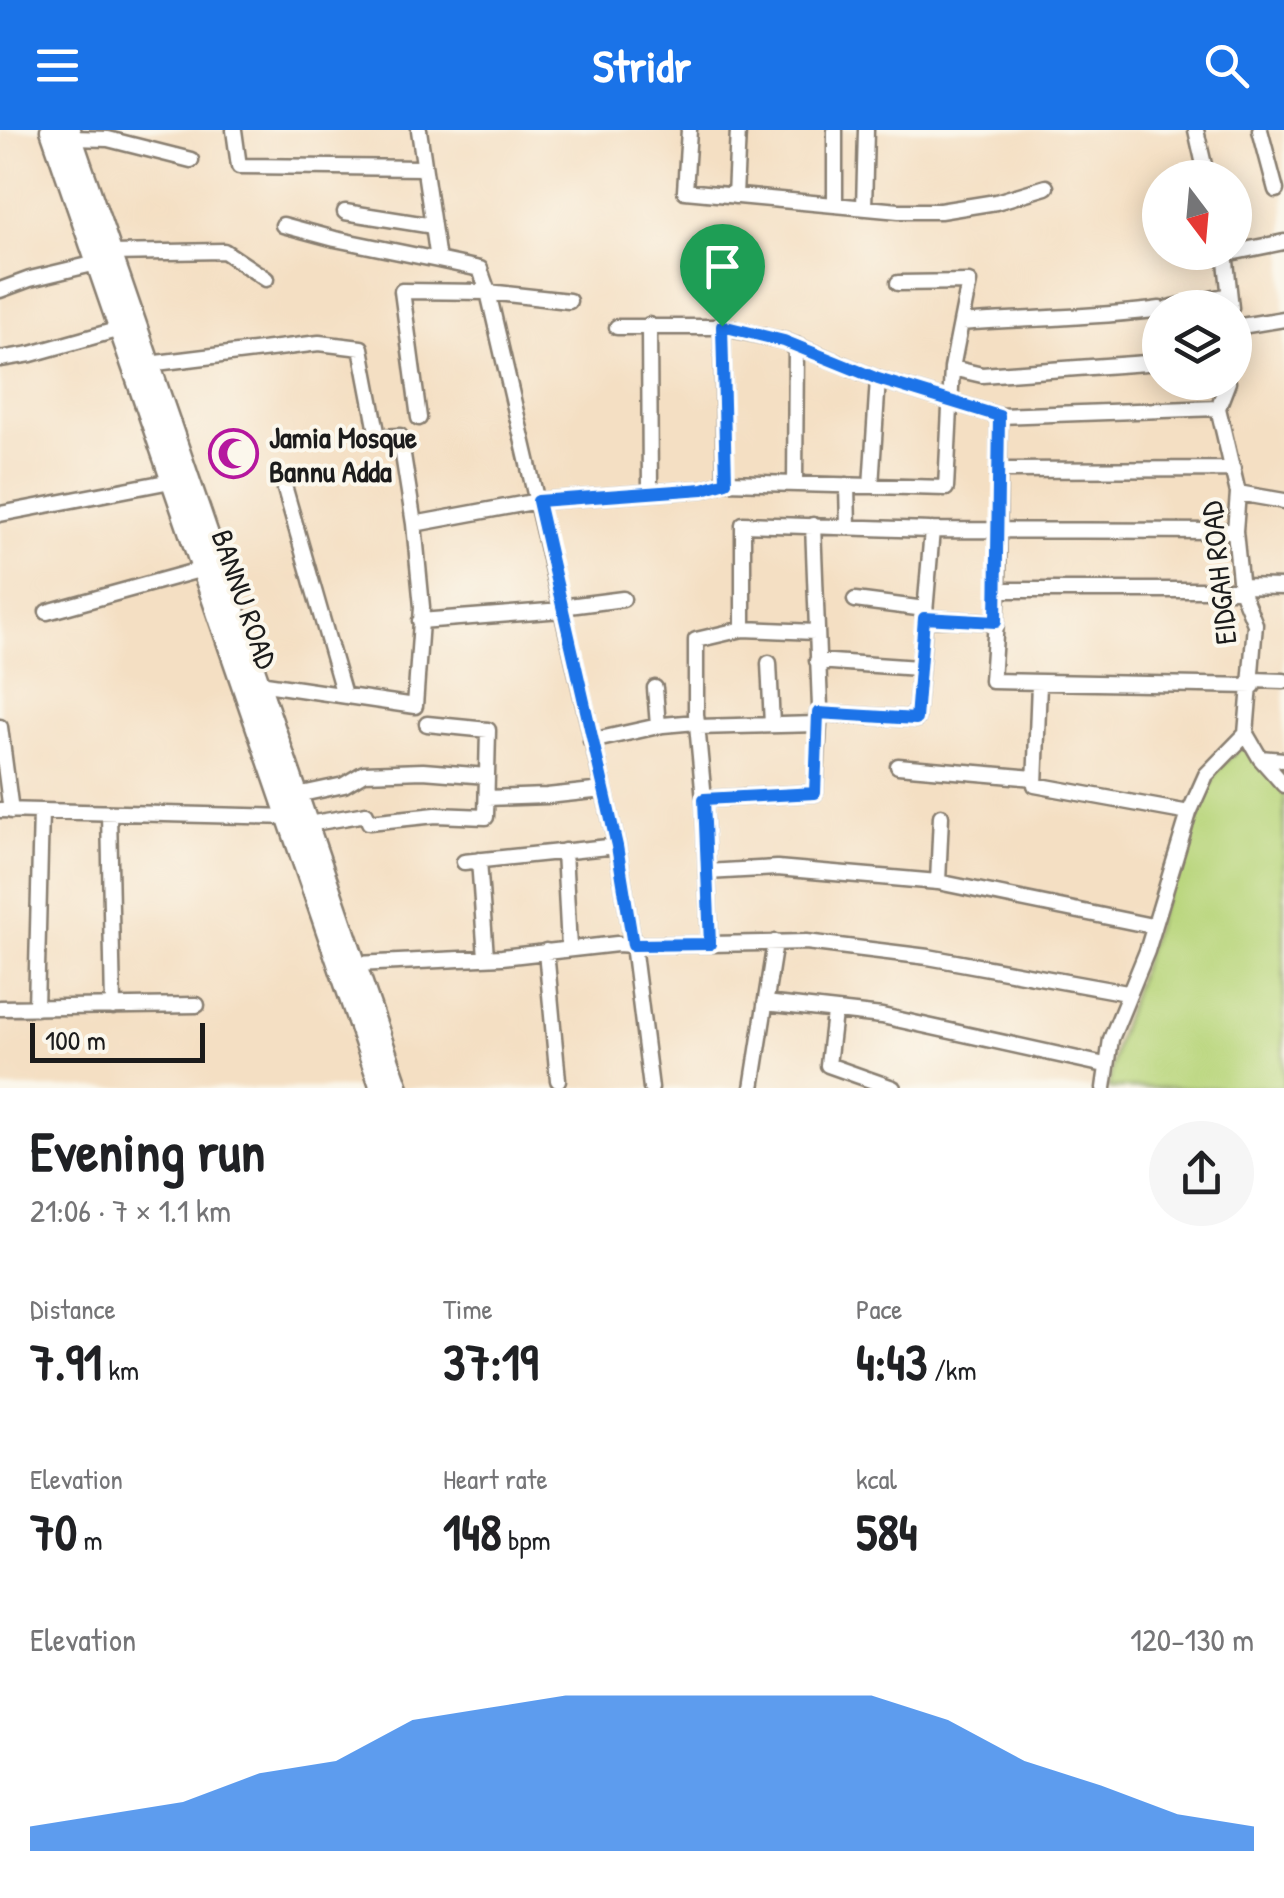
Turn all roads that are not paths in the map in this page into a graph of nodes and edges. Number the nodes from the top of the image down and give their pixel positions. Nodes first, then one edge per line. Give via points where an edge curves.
1 (234, 130) edge
2 (419, 130) edge
3 (689, 130) edge
4 (738, 130) edge
5 (835, 130) edge
6 (866, 130) edge
7 (1196, 130) edge
8 (1260, 130) edge
9 (64, 133) edge
10 (191, 160) dead end
11 (1203, 160) edge
12 (424, 168) junction
13 (1046, 187) dead end
14 (1276, 190) dead end
15 (735, 196) junction
16 (835, 205) junction
17 (864, 208) junction
18 (344, 212) dead end
19 (284, 225) dead end
20 (433, 226) junction
21 (1284, 242) edge
22 (1252, 248) edge
23 (104, 258) junction
24 (438, 260) junction
25 (266, 279) dead end
26 (898, 282) dead end
27 (0, 290) edge
28 (488, 292) junction
29 (569, 300) dead end
30 (1142, 311) edge
31 (1284, 319) edge
32 (961, 323) junction
33 (1252, 324) edge
34 (649, 325) junction
35 (722, 326) junction
36 (617, 327) dead end
37 (120, 329) junction
38 (796, 345) junction
39 (0, 358) edge
40 (1142, 363) edge
41 (148, 364) junction
42 (952, 368) junction
43 (878, 379) junction
44 (1221, 400) edge
45 (949, 402) junction
46 (1218, 408) junction
47 (999, 416) junction
48 (419, 418) dead end
49 (1233, 469) junction
50 (1001, 470) junction
51 (171, 481) junction
52 (726, 482) junction
53 (795, 484) junction
54 (847, 485) junction
55 (871, 486) junction
56 (284, 489) dead end
57 (650, 492) junction
58 (1238, 493) junction
59 (538, 501) junction
60 (1284, 501) edge
61 (0, 514) edge
62 (414, 524) junction
63 (813, 526) junction
64 (848, 527) junction
65 (932, 530) junction
66 (999, 531) junction
67 (1235, 531) junction
68 (203, 569) junction
69 (1284, 587) edge
70 (1240, 588) junction
71 (998, 590) junction
72 (623, 599) dead end
73 (855, 600) dead end
74 (562, 609) junction
75 (47, 612) dead end
76 (924, 613) junction
77 (420, 621) junction
78 (996, 622) junction
79 (743, 629) junction
80 (815, 632) junction
81 (817, 661) junction
82 (770, 663) dead end
83 (918, 668) junction
84 (1253, 682) junction
85 (1284, 682) edge
86 (260, 683) junction
87 (1039, 684) junction
88 (654, 688) dead end
89 (344, 696) junction
90 (818, 718) junction
91 (427, 724) dead end
92 (696, 725) junction
93 (772, 725) junction
94 (658, 726) junction
95 (0, 727) edge
96 (1246, 734) junction
97 (591, 741) junction
98 (1260, 758) junction
99 (1284, 760) edge
100 (898, 766) dead end
101 (487, 776) junction
102 (1034, 778) junction
103 (1284, 785) edge
104 (603, 790) junction
105 (297, 795) junction
106 (486, 798) junction
107 (704, 799) junction
108 (5, 810) edge
109 (40, 811) junction
110 (110, 812) junction
111 (1189, 813) junction
112 (941, 816) dead end
113 (299, 820) junction
114 (617, 846) junction
115 (564, 851) junction
116 (707, 872) junction
117 (938, 882) junction
118 (1152, 926) junction
119 (775, 942) junction
120 (710, 944) junction
121 (633, 945) junction
122 (570, 948) junction
123 (546, 951) junction
124 (486, 958) junction
125 (357, 964) junction
126 (1127, 993) junction
127 (765, 1004) junction
128 (198, 1005) dead end
129 (113, 1006) junction
130 (0, 1008) edge
131 (36, 1008) junction
132 (834, 1012) junction
133 (1105, 1066) junction
134 (558, 1080) dead end
135 (382, 1088) edge
136 (398, 1088) edge
137 (650, 1088) edge
138 (752, 1088) edge
139 (893, 1088) edge
140 (1104, 1088) edge

1 - 12 street via 239,166
2 - 12 street
3 - 15 street via 685,191
4 - 15 street
5 - 16 street
6 - 17 street
7 - 11 street
8 - 14 street
9 - 10 street
9 - 23 highway, BANNU ROAD
12 - 20 street
13 - 17 street via 940,211
15 - 16 street
16 - 17 street
18 - 20 street
19 - 24 street
20 - 24 street
21 - 22 street
23 - 25 street via 224,250
23 - 27 street
23 - 37 highway, BANNU ROAD
23 - 41 highway, BANNU ROAD
24 - 28 street via 480,269
26 - 32 street via 968,282
28 - 29 street
28 - 48 street via 402,291
28 - 59 street
30 - 32 street
31 - 33 street
32 - 42 street
34 - 35 street
34 - 36 street
34 - 57 street
35 - 38 street
35 - 52 street
37 - 39 street
37 - 51 highway, BANNU ROAD
38 - 43 street
38 - 53 street
40 - 42 street via 982,374
41 - 62 street via 319,343 361,348 378,437 400,436
41 - 86 highway, BANNU ROAD
42 - 45 street
43 - 45 street
43 - 55 street
44 - 46 street
45 - 47 street
45 - 55 street via 946,488
46 - 47 street
46 - 49 street, EIDGAH ROAD
47 - 50 street
49 - 50 street
49 - 58 street, EIDGAH ROAD
50 - 66 street
51 - 61 street
51 - 68 highway, BANNU ROAD
52 - 53 street
52 - 57 street
53 - 54 street
54 - 55 street
54 - 64 street
56 - 89 street
57 - 59 street
58 - 60 street
58 - 67 street, EIDGAH ROAD
59 - 62 street
59 - 74 street
62 - 77 street
63 - 64 street
63 - 79 street via 742,524
63 - 80 street
64 - 65 street
65 - 66 street
65 - 76 street
66 - 67 street
66 - 71 street
67 - 70 street, EIDGAH ROAD
68 - 75 street
68 - 113 highway, BANNU ROAD
69 - 70 street
70 - 71 street
70 - 84 street, EIDGAH ROAD via 1255,624
71 - 78 street
72 - 74 street
73 - 76 street
74 - 77 street
74 - 97 street
76 - 78 street
76 - 83 street
77 - 89 street via 415,706
78 - 87 street via 992,681
79 - 80 street
79 - 92 street via 696,640
80 - 81 street
81 - 83 street
81 - 90 street
82 - 93 street
83 - 90 street via 916,719
84 - 85 street
84 - 87 street
84 - 96 street, EIDGAH ROAD
86 - 89 street
86 - 105 highway, BANNU ROAD
87 - 102 street
88 - 94 street
90 - 93 street
90 - 107 street via 815,793
91 - 101 street via 488,730
92 - 93 street
92 - 94 street
92 - 107 street
94 - 97 street
95 - 108 street
96 - 98 street
96 - 111 street via 1206,775
97 - 104 street
98 - 99 street
98 - 103 street
100 - 102 street
101 - 105 street via 364,773 344,785
101 - 106 street
102 - 111 street via 1050,790
104 - 106 street
104 - 114 street
105 - 113 highway, BANNU ROAD
106 - 113 street via 486,817
107 - 116 street
108 - 109 street
109 - 110 street
109 - 131 street
110 - 113 street
110 - 129 street
111 - 118 street
112 - 117 street
113 - 125 highway, BANNU ROAD
113 - 135 highway, BANNU ROAD
114 - 115 street
114 - 121 street
115 - 122 street
115 - 124 street via 472,861
116 - 117 street via 777,868
116 - 120 street
117 - 118 street
118 - 126 street
119 - 120 street
119 - 126 street via 928,958
119 - 127 street
120 - 121 street
121 - 122 street
121 - 137 street
122 - 123 street
123 - 124 street
123 - 134 street
124 - 125 street
125 - 136 highway, BANNU ROAD
126 - 133 street
127 - 132 street
127 - 138 street
128 - 129 street
129 - 131 street
130 - 131 street
132 - 133 street via 882,1016
132 - 139 street via 828,1065
133 - 140 street

